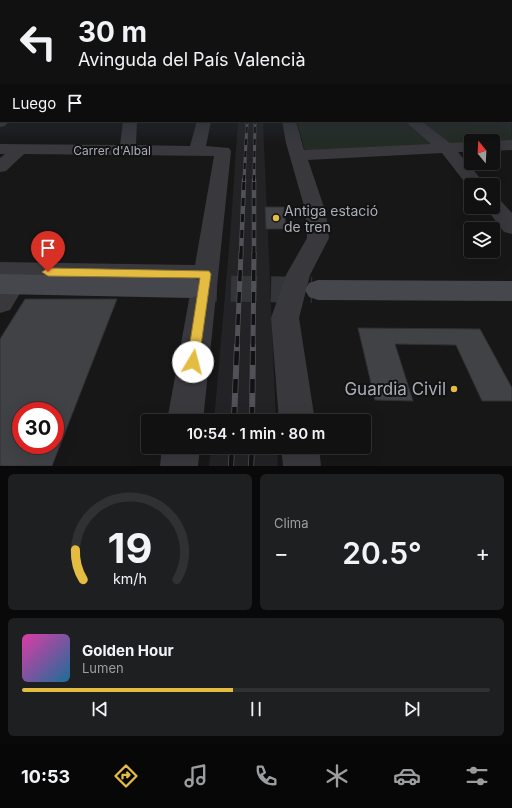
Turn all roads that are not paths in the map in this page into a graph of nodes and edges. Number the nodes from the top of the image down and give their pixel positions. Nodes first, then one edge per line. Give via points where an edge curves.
1 (130, 122) edge
2 (204, 122) edge
3 (288, 122) edge
4 (413, 122) edge
5 (512, 145) edge
6 (500, 146) edge
7 (464, 147) edge
8 (446, 148) junction
9 (0, 149) edge
10 (20, 149) junction
11 (128, 150) junction
12 (197, 150) junction
13 (299, 154) junction
14 (0, 167) edge
15 (471, 178) edge
16 (500, 212) edge
17 (512, 227) edge
18 (198, 281) junction
19 (3, 286) edge
20 (318, 290) tunnel mouth
21 (512, 291) edge
22 (186, 414) edge
23 (296, 414) edge
24 (180, 454) edge
25 (301, 454) edge
26 (179, 466) edge
27 (302, 466) edge

1 - 11 street
2 - 12 street
3 - 13 street
4 - 8 street
5 - 6 street
7 - 8 street
8 - 13 street
8 - 15 street
9 - 10 street, Carrer d'Albal
10 - 11 street, Carrer d'Albal
10 - 14 street
11 - 12 street, Carrer d'Albal
12 - 18 street, Carrer d'Albal via 224,151
13 - 23 street via 316,213 318,238 298,275 286,318
16 - 17 street
18 - 19 street
18 - 22 street
20 - 21 street
24 - 26 street
25 - 27 street

